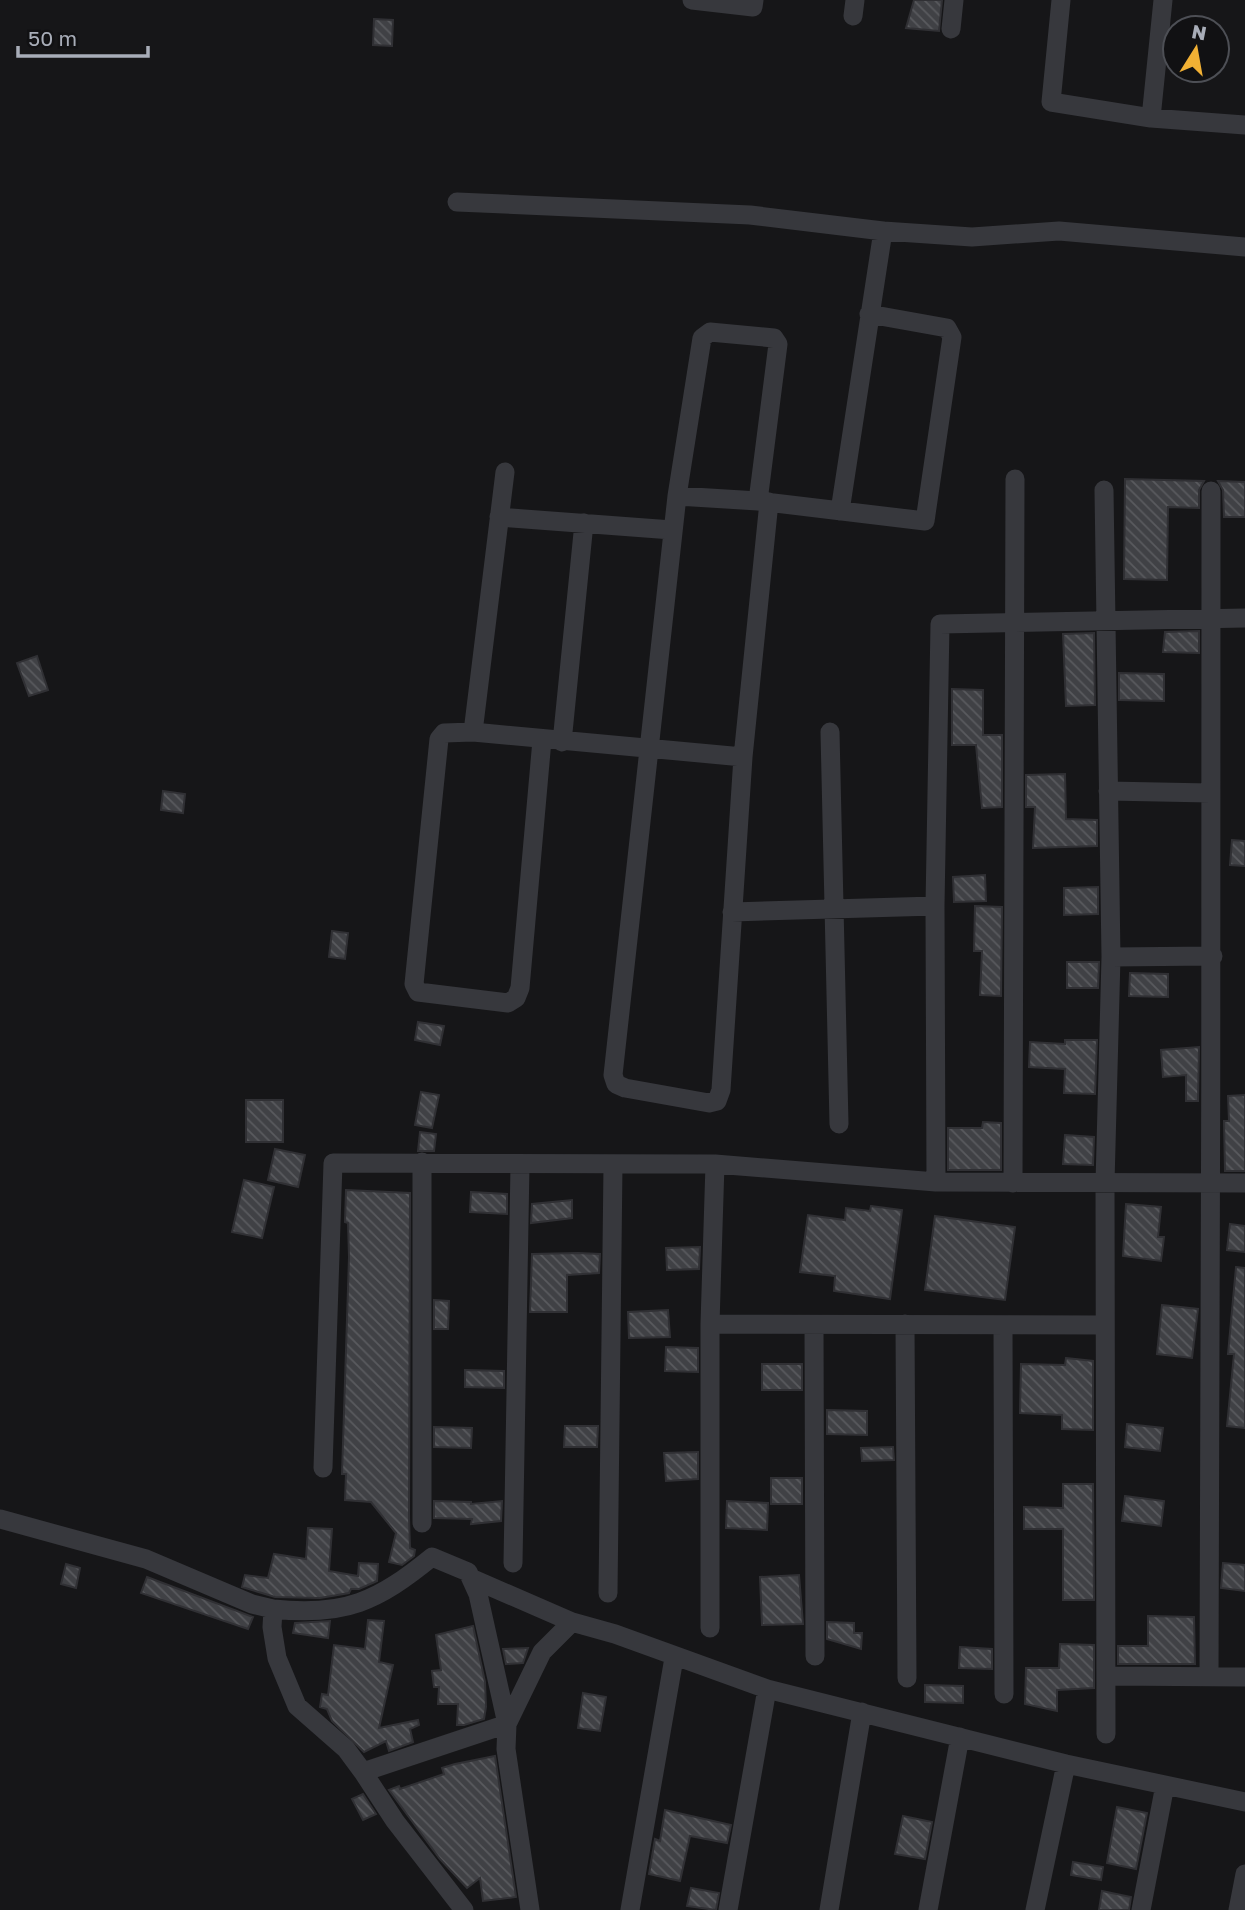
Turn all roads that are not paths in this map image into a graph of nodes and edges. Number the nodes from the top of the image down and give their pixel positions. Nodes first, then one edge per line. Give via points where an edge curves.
1 (692, 0) edge
2 (754, 0) edge
3 (954, 0) edge
4 (1061, 0) edge
5 (1163, 0) edge
6 (951, 29) dead end
7 (1151, 118) junction
8 (1245, 125) edge
9 (457, 202) dead end
10 (883, 231) junction
11 (1245, 247) edge
12 (869, 314) junction
13 (505, 472) dead end
14 (1015, 479) dead end
15 (1104, 490) dead end
16 (1211, 491) dead end
17 (677, 496) junction
18 (764, 501) junction
19 (840, 511) junction
20 (499, 517) junction
21 (584, 523) junction
22 (672, 530) junction
23 (1211, 618) junction
24 (1245, 618) edge
25 (1107, 621) junction
26 (1016, 624) junction
27 (473, 732) junction
28 (830, 732) dead end
29 (542, 740) junction
30 (562, 742) junction
31 (648, 749) junction
32 (743, 757) junction
33 (1108, 790) junction
34 (1210, 793) junction
35 (935, 906) junction
36 (834, 909) junction
37 (733, 912) junction
38 (1213, 956) junction
39 (1111, 957) junction
40 (839, 1124) dead end
41 (422, 1162) junction
42 (715, 1164) junction
43 (520, 1165) junction
44 (613, 1165) junction
45 (936, 1182) junction
46 (1013, 1183) junction
47 (1105, 1183) junction
48 (1209, 1183) junction
49 (1245, 1183) edge
50 (710, 1324) junction
51 (905, 1324) junction
52 (1003, 1325) junction
53 (1105, 1325) junction
54 (814, 1326) junction
55 (323, 1468) dead end
56 (0, 1519) edge
57 (422, 1524) dead end
58 (513, 1563) dead end
59 (473, 1579) junction
60 (608, 1593) dead end
61 (273, 1609) junction
62 (572, 1622) junction
63 (710, 1628) dead end
64 (815, 1656) dead end
65 (674, 1658) junction
66 (1108, 1676) junction
67 (1209, 1677) junction
68 (1245, 1677) edge
69 (907, 1678) dead end
70 (767, 1689) junction
71 (1004, 1695) dead end
72 (862, 1712) junction
73 (507, 1724) junction
74 (1107, 1734) dead end
75 (960, 1737) junction
76 (1066, 1764) junction
77 (363, 1772) junction
78 (1165, 1785) junction
79 (1245, 1802) edge
80 (1245, 1874) edge
81 (464, 1910) edge
82 (530, 1910) edge
83 (630, 1910) edge
84 (728, 1910) edge
85 (829, 1910) edge
86 (928, 1910) edge
87 (1035, 1910) edge
88 (1141, 1910) edge
89 (1238, 1910) edge

1 - 2 street via 753,7
3 - 6 street
4 - 7 street via 1051,102
5 - 7 street
7 - 8 street
9 - 10 street via 750,215
10 - 11 street via 972,237 1059,231
10 - 12 street
12 - 19 street
12 - 19 street via 947,328 952,337 925,521
13 - 20 street
14 - 26 street
15 - 25 street
16 - 23 street
17 - 18 street
17 - 18 street via 702,338 710,332 764,335 778,344
17 - 22 street
18 - 19 street
18 - 32 street
20 - 21 street
20 - 27 street
21 - 22 street
21 - 30 street
22 - 31 street
23 - 24 street
23 - 25 street
23 - 34 street
25 - 26 street
25 - 33 street
26 - 35 street via 940,624
26 - 46 street
27 - 29 street
27 - 29 street via 444,733 439,739 414,984 418,992 428,994 508,1003 516,998
28 - 36 street
29 - 30 street
30 - 31 street
31 - 32 street
31 - 37 street via 613,1075 616,1084 717,1101
32 - 37 street
33 - 34 street
33 - 39 street
34 - 38 street
35 - 36 street
35 - 45 street
36 - 37 street
36 - 40 street
38 - 39 street
38 - 48 street
39 - 47 street
41 - 43 street
41 - 55 street via 333,1163
41 - 57 street
42 - 44 street
42 - 45 street
42 - 50 street
43 - 44 street
43 - 58 street
44 - 60 street
45 - 46 street
46 - 47 street
47 - 48 street
47 - 53 street
48 - 49 street
48 - 67 street
50 - 54 street
50 - 63 street
51 - 52 street
51 - 54 street
51 - 69 street
52 - 53 street
52 - 71 street
53 - 66 street
54 - 64 street
56 - 61 street via 146,1559
59 - 61 street via 460,1567 432,1557 393,1589 346,1608
59 - 62 street
59 - 73 street
61 - 77 street via 277,1658 298,1706 346,1749
62 - 65 street
62 - 73 street via 542,1652
65 - 70 street
65 - 83 street
66 - 67 street
66 - 74 street
67 - 68 street
70 - 72 street
70 - 84 street
72 - 75 street
72 - 85 street
73 - 77 street
73 - 82 street via 506,1749
75 - 76 street
75 - 86 street
76 - 78 street
76 - 87 street
77 - 81 street
78 - 79 street
78 - 88 street
80 - 89 street

